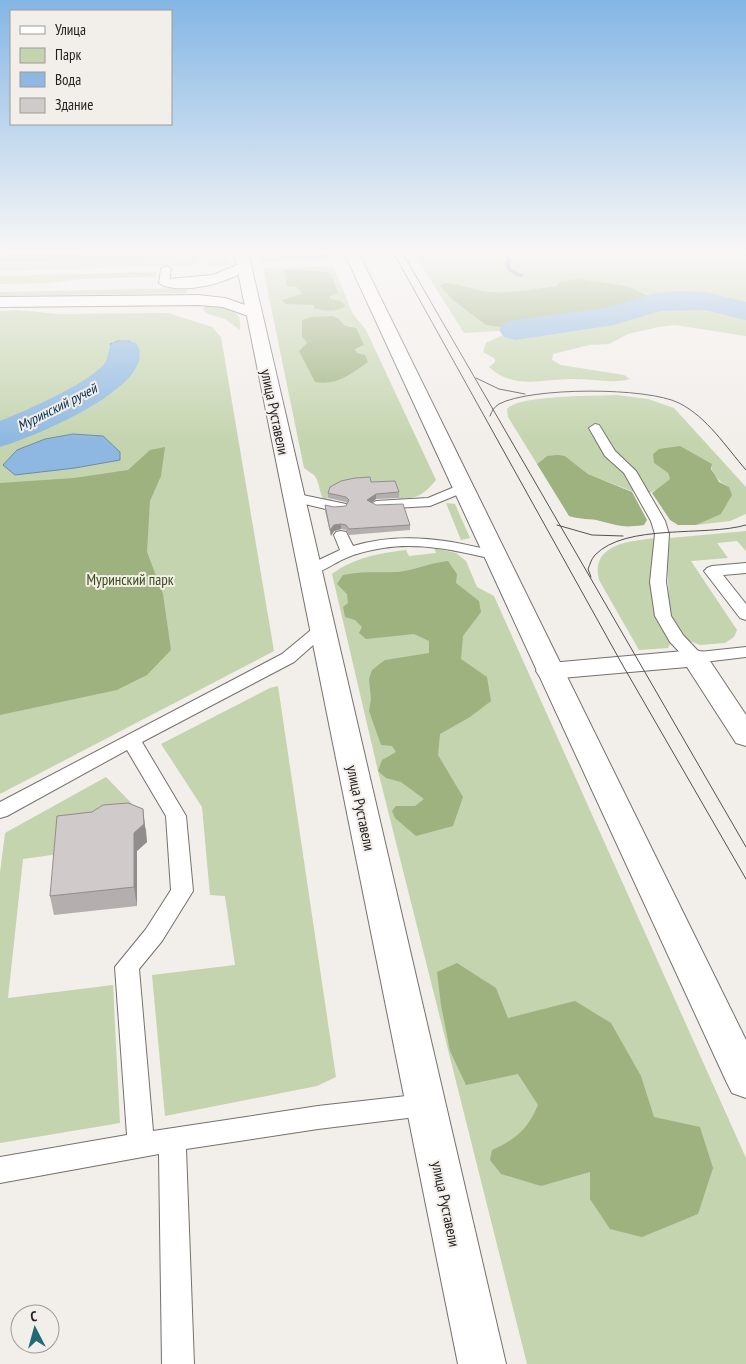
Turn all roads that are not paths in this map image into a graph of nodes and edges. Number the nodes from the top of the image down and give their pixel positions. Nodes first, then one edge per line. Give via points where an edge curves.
1 (255, 316) edge
2 (382, 316) edge
3 (595, 428) dead end
4 (464, 487) junction
5 (293, 497) junction
6 (376, 505) edge
7 (337, 509) edge
8 (341, 535) dead end
9 (348, 552) junction
10 (496, 556) junction
11 (746, 568) edge
12 (730, 569) junction
13 (309, 570) junction
14 (746, 581) edge
15 (746, 615) edge
16 (323, 628) junction
17 (746, 652) edge
18 (695, 658) junction
19 (550, 671) junction
20 (746, 737) edge
21 (131, 740) junction
22 (0, 812) edge
23 (746, 1081) edge
24 (424, 1105) junction
25 (172, 1139) junction
26 (141, 1144) junction
27 (0, 1170) edge
28 (178, 1364) edge
29 (482, 1364) edge

1 - 5 main road, улица Руставели
2 - 4 main road
3 - 18 lane via 610,453 629,471 658,521 662,534 658,582 664,616 676,638
4 - 6 lane via 430,502 405,506
4 - 10 main road
5 - 7 lane
5 - 13 main road, улица Руставели
8 - 9 lane
9 - 10 lane via 415,536
9 - 13 lane
10 - 19 main road
11 - 12 lane
12 - 14 lane
12 - 15 lane via 712,571
13 - 16 main road, улица Руставели
16 - 21 lane via 288,658
16 - 24 main road, улица Руставели
17 - 18 lane
18 - 19 main road
18 - 20 main road
19 - 23 main road
21 - 22 lane
21 - 26 lane via 176,816 182,891 154,935 127,967
24 - 25 lane
24 - 29 main road, улица Руставели
25 - 26 lane
25 - 28 lane
26 - 27 lane

